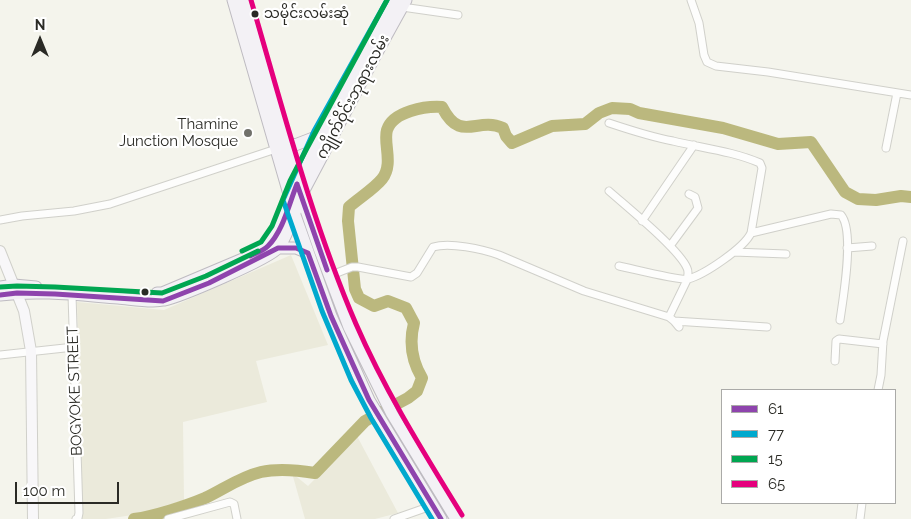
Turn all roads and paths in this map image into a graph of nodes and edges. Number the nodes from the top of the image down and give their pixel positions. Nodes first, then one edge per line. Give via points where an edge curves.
1 (233, 0) edge
2 (243, 0) edge
3 (691, 0) edge
4 (399, 2) edge
5 (458, 15) dead end
6 (897, 93) junction
7 (911, 95) edge
8 (608, 123) dead end
9 (321, 135) junction
10 (281, 145) junction
11 (694, 145) junction
12 (886, 148) dead end
13 (297, 184) junction
14 (609, 191) dead end
15 (689, 194) dead end
16 (296, 197) junction
17 (294, 215) junction
18 (0, 220) edge
19 (642, 221) junction
20 (750, 233) junction
21 (903, 241) dead end
22 (670, 246) junction
23 (872, 246) dead end
24 (278, 248) junction
25 (847, 248) junction
26 (0, 251) edge
27 (734, 252) junction
28 (308, 253) junction
29 (786, 254) dead end
30 (618, 266) dead end
31 (329, 276) junction
32 (687, 280) junction
33 (0, 287) edge
34 (15, 289) junction
35 (0, 295) edge
36 (72, 295) junction
37 (840, 320) dead end
38 (674, 321) junction
39 (767, 327) dead end
40 (883, 344) junction
41 (74, 346) junction
42 (31, 351) junction
43 (0, 355) edge
44 (835, 361) dead end
45 (878, 389) edge
46 (434, 481) junction
47 (423, 487) junction
48 (862, 504) edge
49 (434, 505) junction
50 (77, 518) edge
51 (33, 519) edge
52 (168, 519) edge
53 (237, 519) edge
54 (394, 519) edge
55 (441, 519) edge
56 (456, 519) edge
57 (860, 519) edge

1 - 10 main road via 262,100
2 - 10 main road via 276,110
3 - 6 street via 707,62
4 - 5 street
4 - 9 main road, ကျိုက်ဝိုင်းဘုရားလမ်း
4 - 16 main road, ကျိုက်ဝိုင်းဘုရားလမ်း
6 - 7 street
6 - 12 street
8 - 11 street
9 - 10 main road via 295,145
9 - 13 main road, ကျိုက်ဝိုင်းဘုရားလမ်း
10 - 13 main road
10 - 16 main road
10 - 18 street via 110,204 74,212
11 - 19 street
11 - 20 street via 744,156 760,163 762,168
13 - 16 main road, ကျိုက်ဝိုင်းဘုရားလမ်း
14 - 19 street
15 - 22 street via 695,197 698,208
16 - 17 main road
16 - 31 main road
16 - 34 main road via 267,247 162,293
17 - 24 main road
17 - 28 main road
19 - 22 street
20 - 25 street via 836,214 841,215 846,224
20 - 27 street via 745,243
21 - 40 street
22 - 32 street via 687,267
23 - 25 street
24 - 28 main road via 296,248
24 - 36 main road via 209,283 163,300
25 - 37 street
26 - 34 street
27 - 29 street
27 - 32 street
28 - 47 main road via 331,316 373,406
30 - 32 street
31 - 38 street via 358,267 412,277 433,247 451,245 488,251 584,291
31 - 46 main road via 349,327 384,399
32 - 38 street
33 - 34 main road
34 - 35 main road
34 - 36 main road
34 - 42 street via 24,311
36 - 41 street, BOGYOKE STREET
38 - 39 street
40 - 44 street via 838,339
40 - 45 street
41 - 42 street
41 - 50 street, BOGYOKE STREET
42 - 43 street
42 - 51 street
46 - 47 main road
46 - 56 main road
47 - 49 main road
48 - 57 street
49 - 54 street
49 - 55 main road
52 - 53 street via 232,503

